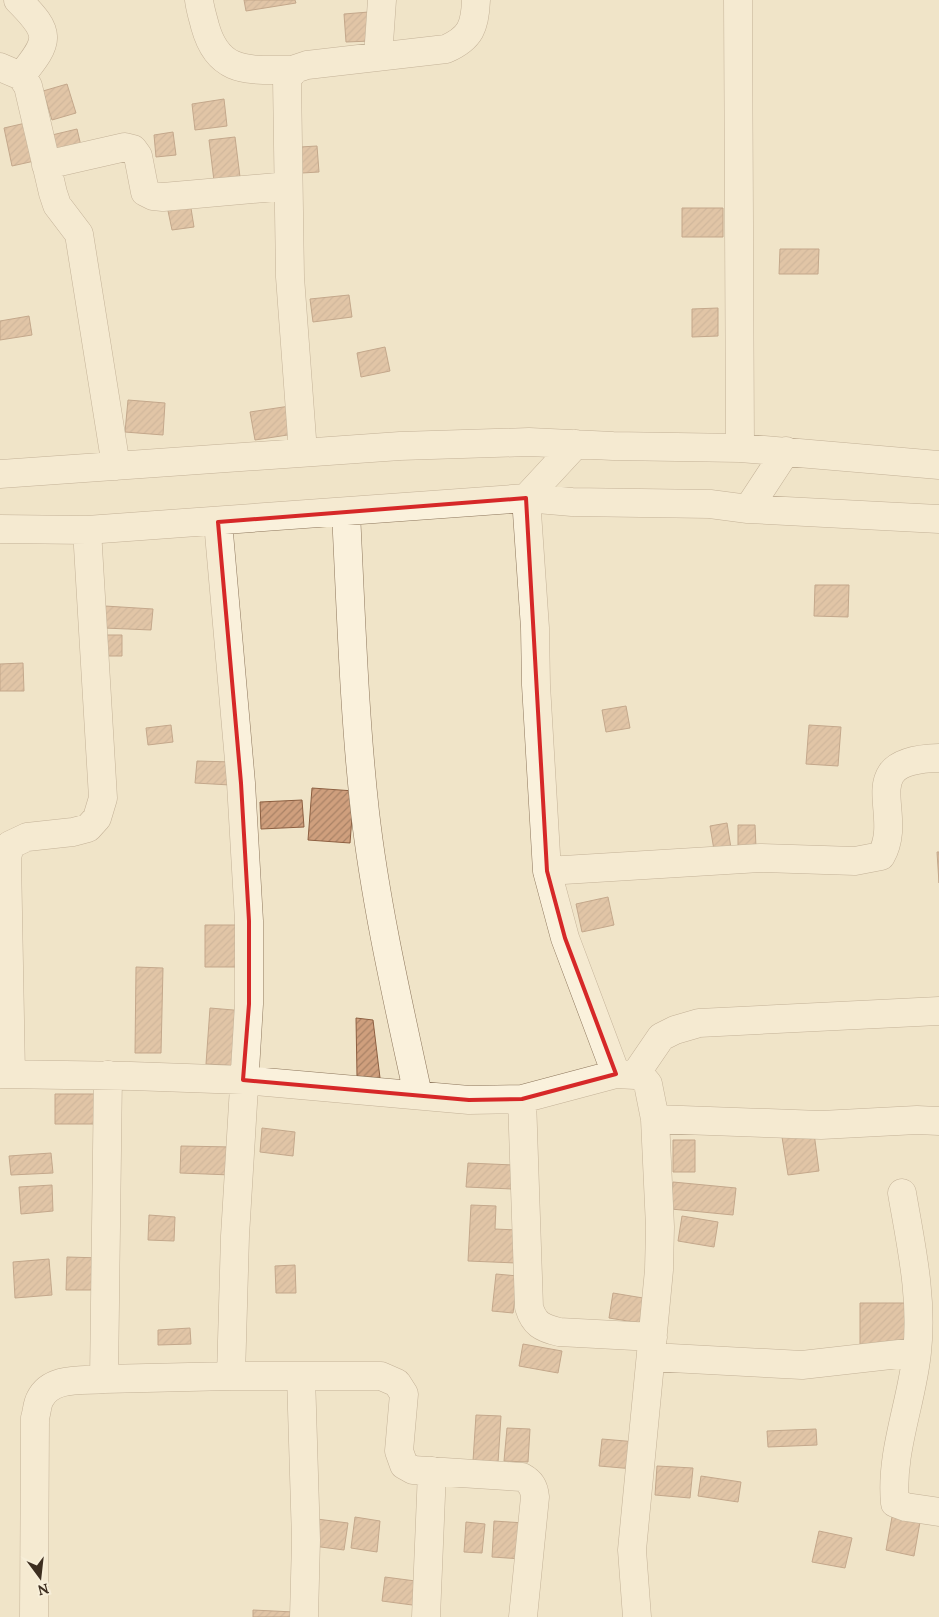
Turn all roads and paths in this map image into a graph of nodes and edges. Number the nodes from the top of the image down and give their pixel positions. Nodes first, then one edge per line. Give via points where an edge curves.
1 (18, 0) edge
2 (199, 0) edge
3 (382, 0) edge
4 (476, 0) edge
5 (738, 0) edge
6 (378, 57) junction
7 (295, 70) junction
8 (10, 71) edge
9 (46, 165) junction
10 (288, 186) junction
11 (576, 444) junction
12 (740, 448) junction
13 (786, 451) junction
14 (303, 452) junction
15 (939, 465) edge
16 (116, 466) junction
17 (0, 474) edge
18 (526, 498) junction
19 (748, 509) junction
20 (346, 513) junction
21 (939, 519) edge
22 (218, 522) junction
23 (0, 529) edge
24 (87, 530) junction
25 (939, 758) edge
26 (547, 871) junction
27 (939, 1011) edge
28 (5, 1074) edge
29 (625, 1074) junction
30 (108, 1075) junction
31 (243, 1080) junction
32 (418, 1096) junction
33 (522, 1099) junction
34 (654, 1119) junction
35 (939, 1121) edge
36 (902, 1193) dead end
37 (652, 1347) junction
38 (917, 1352) junction
39 (231, 1376) junction
40 (301, 1376) junction
41 (104, 1380) junction
42 (432, 1471) junction
43 (939, 1512) edge
44 (34, 1617) edge
45 (304, 1617) edge
46 (426, 1617) edge
47 (523, 1617) edge
48 (638, 1617) edge

1 - 8 street via 41,26 43,42 38,54
2 - 7 street via 209,39 224,60 246,69
3 - 6 street
4 - 6 street via 475,22 460,43 446,48
5 - 12 street
6 - 7 street via 307,64
7 - 10 street via 287,79
8 - 9 street via 28,86
9 - 10 street via 125,147 133,149 138,156 145,192 153,196
9 - 16 street via 57,205 79,234
10 - 14 street via 290,277
11 - 12 street
11 - 14 street via 529,442
11 - 18 street
12 - 13 street
13 - 15 street
13 - 19 street
14 - 16 street
16 - 17 street
18 - 19 street via 710,504
18 - 20 street
18 - 26 street
19 - 21 street
20 - 22 street
20 - 32 street via 365,812 390,960
22 - 24 street
22 - 31 street via 241,783 249,921 249,1004
23 - 24 street
24 - 28 street via 103,798 97,818 88,828 27,837 10,845 7,858
25 - 26 street via 922,758 897,766 888,779 888,841 882,856 855,861 760,858
26 - 29 street via 565,938
27 - 29 street via 698,1023 661,1037
28 - 30 street
29 - 33 street
29 - 34 street via 643,1078 648,1084
30 - 31 street
30 - 41 street
31 - 32 street
31 - 39 street
32 - 33 street via 469,1100
33 - 37 street via 529,1307 532,1317 536,1324 546,1329
34 - 35 street via 821,1125
34 - 37 street via 660,1227
36 - 38 street via 916,1277 919,1313
37 - 38 street via 802,1365
37 - 48 street via 632,1550
38 - 43 street via 899,1451 895,1503
39 - 40 street
39 - 41 street
40 - 42 street via 381,1376 397,1383 404,1394 399,1451 404,1465 413,1470
40 - 45 street via 306,1540
41 - 44 street via 58,1382 40,1399 35,1418
42 - 46 street
42 - 47 street via 522,1477 530,1481 535,1497

